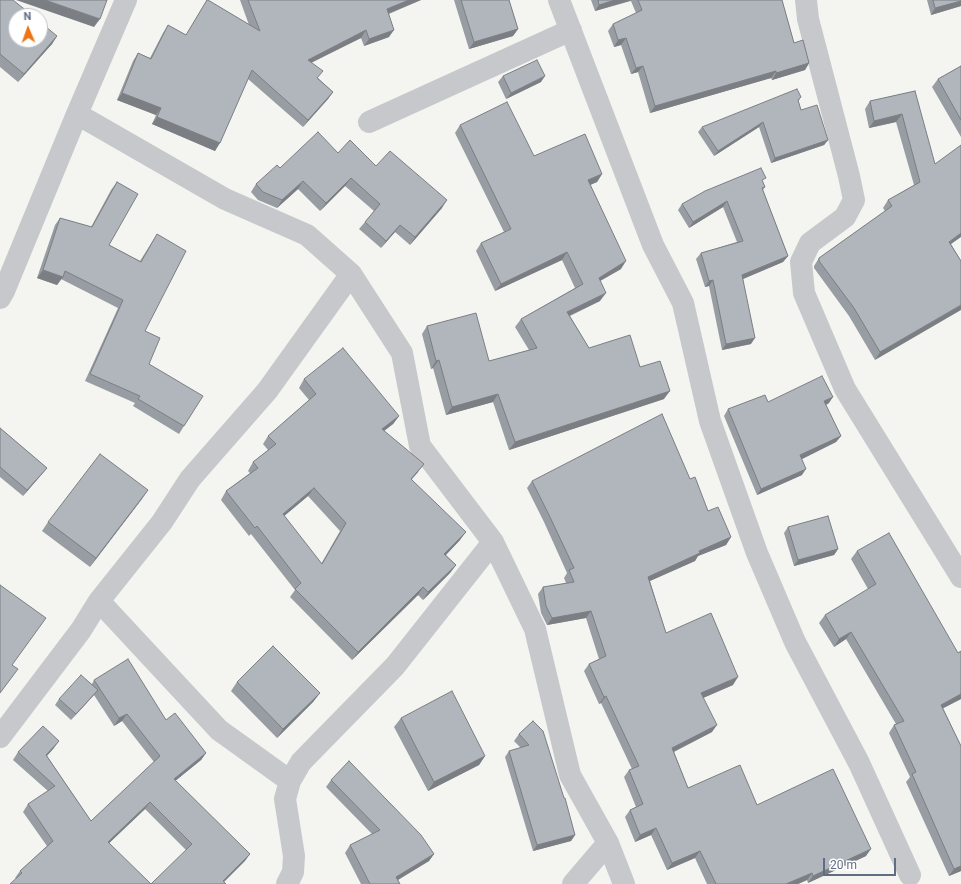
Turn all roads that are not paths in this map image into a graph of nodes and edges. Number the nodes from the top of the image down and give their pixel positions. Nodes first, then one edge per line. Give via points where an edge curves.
1 (126, 0) edge
2 (559, 0) edge
3 (806, 0) edge
4 (571, 30) junction
5 (77, 114) junction
6 (369, 122) dead end
7 (351, 274) junction
8 (0, 298) edge
9 (493, 542) junction
10 (961, 577) edge
11 (99, 601) junction
12 (0, 737) edge
13 (290, 781) junction
14 (608, 843) junction
15 (910, 875) dead end
16 (287, 884) edge
17 (573, 884) edge
18 (624, 884) edge

1 - 5 street
2 - 4 street
3 - 10 street via 808,19 854,200 844,217 810,243 801,262 804,293 845,389
4 - 6 street
4 - 15 street via 653,244 683,303 710,421 757,553 796,642 859,763
5 - 7 street via 225,199 307,235
5 - 8 street
7 - 9 street via 402,353 420,446
7 - 11 street via 267,391 190,479 162,522
9 - 13 street via 395,666 301,762
9 - 14 street via 535,629 570,775
11 - 12 street via 81,630
11 - 13 street via 219,730
13 - 16 street via 285,799 294,856 293,872
14 - 17 street
14 - 18 street

